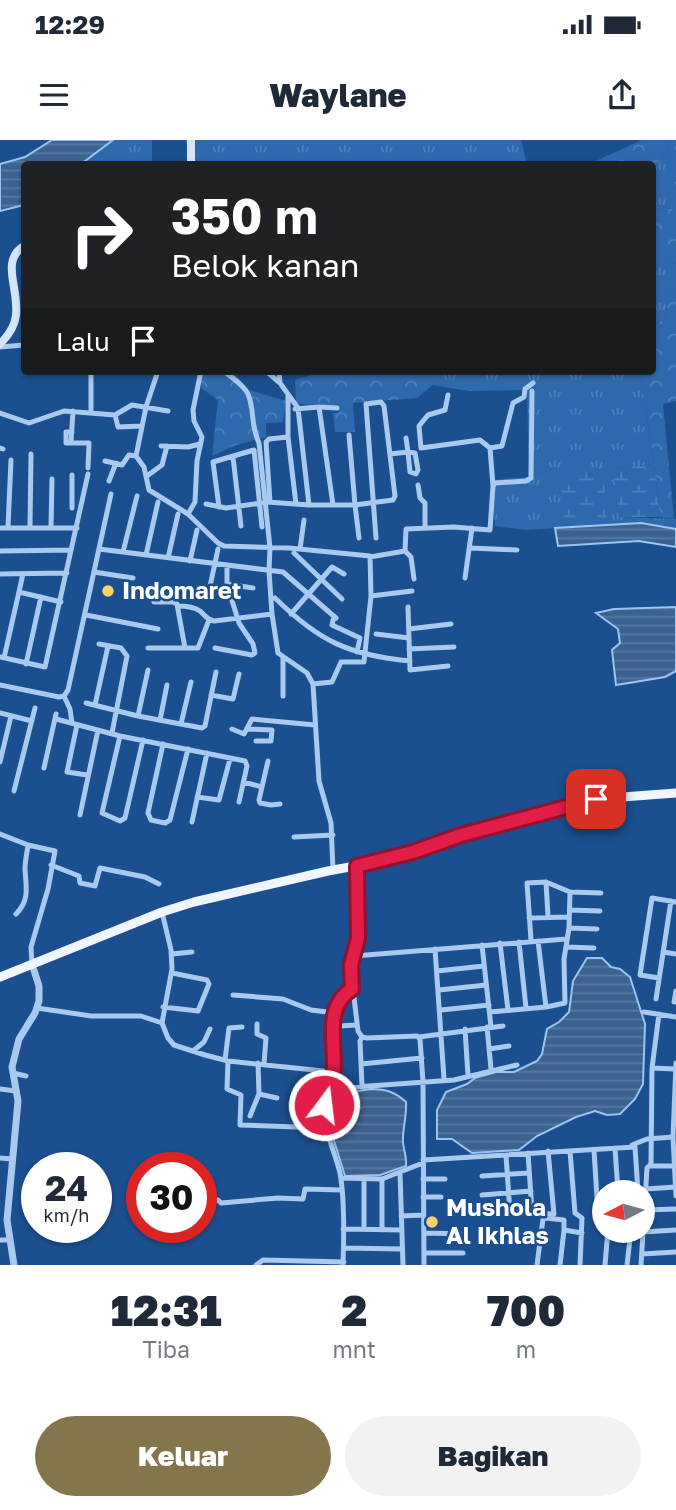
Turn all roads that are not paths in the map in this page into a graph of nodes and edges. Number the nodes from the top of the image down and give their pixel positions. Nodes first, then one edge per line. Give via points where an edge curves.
1 (191, 140) edge
2 (191, 161) edge
3 (21, 247) edge
4 (0, 345) edge
5 (21, 345) edge
6 (92, 375) edge
7 (157, 375) edge
8 (200, 375) edge
9 (229, 375) edge
10 (271, 375) edge
11 (279, 375) edge
12 (280, 383) junction
13 (533, 383) dead end
14 (531, 391) dead end
15 (287, 394) junction
16 (448, 395) dead end
17 (146, 407) junction
18 (319, 407) junction
19 (298, 408) junction
20 (337, 408) dead end
21 (289, 409) junction
22 (73, 411) junction
23 (168, 411) dead end
24 (92, 412) junction
25 (0, 413) edge
26 (115, 415) junction
27 (142, 426) junction
28 (349, 435) dead end
29 (288, 437) junction
30 (406, 438) dead end
31 (200, 444) junction
32 (491, 448) junction
33 (31, 454) dead end
34 (390, 454) junction
35 (136, 457) junction
36 (233, 457) junction
37 (10, 460) dead end
38 (105, 461) dead end
39 (116, 463) junction
40 (72, 475) dead end
41 (147, 476) junction
42 (52, 479) dead end
43 (109, 481) dead end
44 (418, 485) dead end
45 (493, 486) junction
46 (111, 494) dead end
47 (137, 496) dead end
48 (158, 502) dead end
49 (375, 502) junction
50 (264, 503) junction
51 (206, 504) dead end
52 (296, 504) junction
53 (309, 505) junction
54 (333, 505) junction
55 (355, 505) junction
56 (219, 507) junction
57 (239, 507) junction
58 (64, 508) dead end
59 (72, 508) junction
60 (81, 508) junction
61 (178, 514) dead end
62 (188, 514) junction
63 (304, 520) dead end
64 (241, 526) dead end
65 (8, 527) junction
66 (30, 527) junction
67 (51, 527) junction
68 (262, 527) dead end
69 (425, 527) junction
70 (0, 528) edge
71 (77, 528) junction
72 (472, 528) junction
73 (197, 530) dead end
74 (359, 538) dead end
75 (376, 538) dead end
76 (270, 548) junction
77 (470, 548) junction
78 (99, 549) junction
79 (218, 549) dead end
80 (300, 549) junction
81 (71, 550) junction
82 (517, 550) dead end
83 (0, 551) edge
84 (405, 551) junction
85 (123, 552) junction
86 (294, 553) dead end
87 (146, 555) junction
88 (370, 557) junction
89 (168, 558) junction
90 (190, 561) junction
91 (214, 563) junction
92 (227, 565) junction
93 (269, 571) junction
94 (94, 572) junction
95 (0, 573) edge
96 (67, 573) junction
97 (344, 573) dead end
98 (23, 574) junction
99 (132, 578) dead end
100 (414, 579) dead end
101 (466, 579) dead end
102 (322, 580) junction
103 (150, 588) dead end
104 (253, 588) dead end
105 (412, 591) dead end
106 (19, 592) junction
107 (209, 592) dead end
108 (230, 594) dead end
109 (308, 596) junction
110 (371, 596) junction
111 (41, 597) junction
112 (275, 598) dead end
113 (342, 599) dead end
114 (61, 602) junction
115 (178, 606) junction
116 (408, 607) dead end
117 (272, 614) junction
118 (291, 614) junction
119 (86, 615) junction
120 (237, 618) junction
121 (209, 620) junction
122 (451, 624) dead end
123 (158, 629) dead end
124 (409, 629) junction
125 (376, 634) dead end
126 (409, 638) junction
127 (99, 644) dead end
128 (108, 646) junction
129 (454, 647) dead end
130 (148, 648) dead end
131 (185, 648) junction
132 (215, 648) dead end
133 (410, 649) junction
134 (357, 652) junction
135 (365, 654) junction
136 (2, 657) edge
137 (283, 658) junction
138 (410, 661) junction
139 (26, 664) junction
140 (448, 666) dead end
141 (148, 670) dead end
142 (216, 672) dead end
143 (239, 674) dead end
144 (191, 682) dead end
145 (313, 684) junction
146 (0, 685) edge
147 (167, 685) dead end
148 (211, 695) junction
149 (64, 696) junction
150 (283, 696) dead end
151 (86, 703) dead end
152 (95, 705) junction
153 (35, 708) dead end
154 (116, 710) junction
155 (0, 713) edge
156 (10, 716) junction
157 (138, 716) junction
158 (160, 720) junction
159 (32, 721) junction
160 (74, 724) junction
161 (181, 724) junction
162 (316, 726) junction
163 (247, 729) junction
164 (98, 730) junction
165 (232, 730) dead end
166 (112, 733) junction
167 (120, 736) junction
168 (143, 740) junction
169 (256, 741) dead end
170 (163, 744) junction
171 (188, 749) junction
172 (208, 753) junction
173 (230, 759) junction
174 (268, 761) dead end
175 (0, 762) edge
176 (44, 768) dead end
177 (87, 775) junction
178 (244, 782) junction
179 (262, 787) junction
180 (13, 790) dead end
181 (676, 793) edge
182 (197, 797) junction
183 (239, 802) dead end
184 (280, 804) dead end
185 (80, 815) dead end
186 (192, 822) dead end
187 (0, 834) edge
188 (333, 835) junction
189 (294, 837) dead end
190 (28, 845) junction
191 (51, 865) junction
192 (357, 866) junction
193 (332, 870) junction
194 (546, 882) junction
195 (159, 884) dead end
196 (570, 892) junction
197 (601, 893) dead end
198 (673, 901) edge
199 (600, 911) dead end
200 (162, 912) junction
201 (569, 913) junction
202 (16, 914) dead end
203 (548, 916) junction
204 (529, 918) junction
205 (569, 928) junction
206 (597, 929) dead end
207 (566, 939) junction
208 (534, 941) junction
209 (519, 942) junction
210 (500, 943) junction
211 (482, 946) junction
212 (566, 947) junction
213 (594, 948) dead end
214 (435, 949) junction
215 (192, 952) dead end
216 (663, 952) junction
217 (172, 954) junction
218 (676, 954) edge
219 (354, 956) junction
220 (32, 964) junction
221 (484, 966) junction
222 (437, 971) junction
223 (172, 972) junction
224 (0, 977) edge
225 (659, 978) junction
226 (486, 985) junction
227 (352, 989) junction
228 (439, 990) junction
229 (676, 991) edge
230 (233, 995) dead end
231 (656, 999) dead end
232 (674, 1002) edge
233 (163, 1007) junction
234 (545, 1007) junction
235 (37, 1008) junction
236 (490, 1008) junction
237 (526, 1008) junction
238 (441, 1010) junction
239 (508, 1010) junction
240 (644, 1012) dead end
241 (335, 1013) junction
242 (659, 1014) junction
243 (676, 1017) edge
244 (162, 1023) junction
245 (257, 1024) dead end
246 (357, 1025) junction
247 (503, 1026) dead end
248 (242, 1027) dead end
249 (489, 1027) junction
250 (210, 1029) dead end
251 (465, 1029) junction
252 (442, 1033) junction
253 (362, 1037) junction
254 (419, 1037) junction
255 (509, 1046) dead end
256 (489, 1049) junction
257 (193, 1051) junction
258 (422, 1058) junction
259 (227, 1060) junction
260 (261, 1064) junction
261 (361, 1064) junction
262 (517, 1065) dead end
263 (676, 1066) edge
264 (652, 1068) junction
265 (491, 1069) junction
266 (333, 1072) junction
267 (13, 1073) junction
268 (26, 1076) dead end
269 (468, 1076) junction
270 (444, 1079) junction
271 (423, 1082) junction
272 (362, 1086) junction
273 (0, 1089) edge
274 (675, 1089) edge
275 (16, 1091) junction
276 (258, 1094) junction
277 (277, 1098) dead end
278 (675, 1110) edge
279 (250, 1116) dead end
280 (325, 1125) junction
281 (674, 1133) edge
282 (651, 1138) junction
283 (615, 1148) junction
284 (675, 1149) edge
285 (594, 1150) junction
286 (548, 1151) junction
287 (573, 1151) junction
288 (528, 1153) junction
289 (506, 1155) junction
290 (0, 1158) edge
291 (12, 1159) junction
292 (423, 1161) junction
293 (649, 1166) junction
294 (675, 1169) edge
295 (400, 1173) junction
296 (529, 1173) junction
297 (508, 1175) junction
298 (482, 1176) dead end
299 (341, 1178) junction
300 (364, 1179) junction
301 (383, 1179) junction
302 (423, 1179) junction
303 (445, 1179) dead end
304 (596, 1180) edge
305 (617, 1180) edge
306 (637, 1180) edge
307 (646, 1180) edge
308 (675, 1187) edge
309 (655, 1188) edge
310 (341, 1190) junction
311 (531, 1191) junction
312 (510, 1193) junction
313 (482, 1195) dead end
314 (676, 1196) edge
315 (423, 1197) junction
316 (441, 1197) dead end
317 (217, 1200) edge
318 (676, 1209) edge
319 (655, 1210) edge
320 (484, 1212) dead end
321 (532, 1212) junction
322 (510, 1213) junction
323 (423, 1215) junction
324 (401, 1216) junction
325 (343, 1229) junction
326 (364, 1230) junction
327 (382, 1230) junction
328 (402, 1230) junction
329 (564, 1230) junction
330 (676, 1230) edge
331 (655, 1231) edge
332 (424, 1233) junction
333 (582, 1233) junction
334 (465, 1234) dead end
335 (0, 1240) edge
336 (9, 1240) junction
337 (607, 1243) edge
338 (630, 1243) edge
339 (642, 1243) edge
340 (344, 1248) junction
341 (402, 1249) junction
342 (676, 1252) edge
343 (424, 1253) junction
344 (463, 1253) dead end
345 (642, 1254) junction
346 (275, 1262) edge
347 (296, 1263) edge
348 (314, 1263) edge
349 (344, 1263) edge
350 (15, 1265) edge
351 (256, 1265) edge
352 (402, 1265) edge
353 (424, 1265) edge
354 (537, 1265) edge
355 (560, 1265) edge
356 (580, 1265) edge
357 (606, 1265) edge
358 (627, 1265) edge
359 (640, 1265) edge

1 - 2 main road
3 - 4 main road via 3,261 16,312
4 - 5 street
6 - 24 street
7 - 17 street
8 - 31 street via 193,410
9 - 76 street via 243,387 250,402
10 - 12 street
11 - 12 street
12 - 15 street
13 - 32 street via 524,397 513,403 502,446
14 - 45 street via 531,478
15 - 19 street
15 - 21 street
16 - 32 street via 445,410 428,415 419,426 421,448 480,440
17 - 23 street
17 - 26 street via 130,405
17 - 27 street
18 - 19 street
18 - 20 street
18 - 54 street
19 - 21 street
19 - 53 street
21 - 29 street
22 - 24 street
22 - 25 street via 32,423
22 - 60 street via 71,442 89,443
24 - 26 street
26 - 27 street via 118,427
27 - 35 street
28 - 55 street
29 - 50 street via 266,442
29 - 52 street
30 - 34 street via 408,452
31 - 41 street via 164,446 162,465
31 - 62 street via 195,502
32 - 45 street
33 - 66 street
34 - 49 street via 395,499
34 - 49 street via 384,406 381,402 366,404
35 - 39 street via 129,455 122,465
35 - 41 street
36 - 50 street via 254,450
36 - 56 street via 213,462
36 - 57 street
37 - 65 street
38 - 39 street
39 - 43 street
40 - 59 street
41 - 62 street via 149,490
42 - 67 street
44 - 69 street via 425,503
45 - 72 street via 490,530
46 - 78 street
47 - 85 street
48 - 87 street
49 - 55 street
49 - 75 street
50 - 52 street
50 - 57 street
50 - 68 street
51 - 56 street
52 - 53 street
53 - 54 street
54 - 55 street
55 - 74 street
56 - 57 street
57 - 64 street
58 - 59 street
59 - 60 street
60 - 71 street
61 - 89 street
62 - 76 street via 218,544
63 - 80 street
65 - 66 street
65 - 70 street
66 - 67 street
67 - 71 street
69 - 72 street
69 - 84 street via 404,530
71 - 81 street
72 - 77 street
73 - 90 street
76 - 80 street
76 - 93 street
77 - 82 street
77 - 101 street
78 - 85 street
78 - 94 street
79 - 91 street
80 - 88 street
81 - 83 street
81 - 96 street
84 - 88 street
84 - 100 street via 411,557
85 - 87 street
86 - 102 street
87 - 89 street
88 - 110 street
89 - 90 street
90 - 91 street
91 - 92 street
91 - 107 street
92 - 93 street
92 - 104 street via 227,584
93 - 109 street via 284,573
93 - 117 street
94 - 99 street
94 - 119 street
95 - 98 street
96 - 98 street
96 - 114 street
97 - 102 street via 332,567
98 - 106 street
102 - 109 street
102 - 113 street
103 - 115 street via 154,602
105 - 110 street
106 - 111 street
106 - 136 street
108 - 120 street
109 - 118 street
109 - 134 street via 335,617 332,625 359,636
110 - 135 street
111 - 114 street
111 - 139 street
112 - 118 street
114 - 139 street via 45,667
115 - 121 street via 201,612
115 - 131 street
116 - 124 street
117 - 120 street
117 - 137 street via 278,653
118 - 134 street via 330,643
119 - 123 street
119 - 149 street
120 - 121 street
120 - 132 street via 255,653
121 - 131 street via 200,647
122 - 124 street
124 - 126 street
125 - 126 street
126 - 133 street
127 - 128 street
128 - 152 street
128 - 154 street via 121,648 127,656
129 - 133 street
130 - 131 street
133 - 138 street
134 - 135 street
135 - 138 street
135 - 145 street via 362,663 341,662 332,682
136 - 139 street
137 - 145 street via 307,673
137 - 150 street
138 - 140 street via 411,670
141 - 157 street
142 - 148 street
143 - 148 street via 233,699
144 - 161 street
145 - 162 street
146 - 149 street
147 - 158 street
148 - 161 street via 205,726
149 - 160 street
151 - 152 street
152 - 154 street
153 - 159 street
154 - 157 street
154 - 166 street
155 - 156 street
156 - 159 street
156 - 175 street
157 - 158 street
158 - 161 street
159 - 180 street
160 - 164 street
160 - 176 street via 56,717
160 - 177 street via 66,772
162 - 163 street via 252,719
162 - 188 street via 320,788
163 - 165 street via 244,734
163 - 169 street via 272,730 271,741
164 - 166 street
164 - 177 street
166 - 167 street
167 - 168 street
167 - 168 street via 102,815 120,821 125,818
168 - 170 street
170 - 171 street
170 - 171 street via 148,813 151,820 165,823 170,820
171 - 172 street
172 - 173 street
172 - 182 street
173 - 178 street via 247,763
173 - 182 street via 219,800
174 - 179 street
177 - 185 street
178 - 179 street
178 - 183 street
179 - 184 street via 260,803
181 - 192 main road via 584,801
182 - 186 street
187 - 190 street
188 - 189 street
188 - 193 street
190 - 191 street via 55,851
190 - 202 street via 26,901
191 - 195 street via 79,876 80,883 95,886 100,867
191 - 220 street via 31,947
192 - 193 main road
192 - 219 street
193 - 200 main road
194 - 196 street
194 - 203 street
194 - 204 street via 527,883
196 - 197 street
196 - 201 street
198 - 216 street
198 - 225 street via 652,898 640,975
199 - 201 street
200 - 217 street
200 - 220 main road
201 - 203 street
201 - 205 street
203 - 204 street
204 - 208 street
205 - 206 street
205 - 207 street
207 - 208 street
207 - 212 street
208 - 209 street
208 - 234 street
209 - 210 street
209 - 237 street
210 - 211 street
210 - 239 street
211 - 214 street
211 - 221 street
212 - 213 street
212 - 234 street via 566,1001
214 - 219 street
214 - 222 street
215 - 217 street
216 - 218 street
216 - 225 street
217 - 223 street
219 - 227 street
220 - 224 main road
220 - 235 street via 39,986
221 - 222 street
221 - 226 street
222 - 228 street
223 - 233 street
223 - 233 street via 207,979 209,984 198,1011
225 - 231 street
226 - 228 street
226 - 236 street
227 - 241 street via 341,996
227 - 246 street
228 - 238 street
229 - 232 street
230 - 241 street via 283,999
233 - 244 street
234 - 237 street
235 - 244 street via 91,1016 141,1016
235 - 267 street via 17,1046
236 - 238 street
236 - 239 street
236 - 249 street
237 - 239 street
238 - 252 street
240 - 242 street
241 - 266 street
242 - 243 street
242 - 264 street
244 - 257 street via 172,1043
245 - 260 street via 257,1034 266,1038
246 - 253 street
246 - 272 street via 336,1028 339,1087
247 - 249 street
248 - 259 street via 229,1028
249 - 251 street
249 - 256 street
250 - 257 street
251 - 252 street
251 - 269 street
252 - 254 street
252 - 270 street
253 - 254 street
253 - 261 street
254 - 258 street
255 - 256 street
256 - 265 street
257 - 259 street
258 - 261 street
258 - 271 street
259 - 260 street
259 - 280 street via 227,1089 241,1095 240,1125
260 - 266 street
260 - 276 street
261 - 272 street
262 - 265 street
263 - 264 street
263 - 274 street
264 - 282 street
265 - 269 street
266 - 280 street via 324,1105
267 - 268 street
267 - 275 street
269 - 270 street
270 - 271 street
271 - 272 street
271 - 292 street
273 - 275 street
274 - 278 street
275 - 291 street
276 - 277 street
276 - 279 street
278 - 281 street
280 - 299 street
281 - 282 street
281 - 284 street
282 - 287 street via 636,1145
282 - 293 street
283 - 285 street
283 - 305 street
283 - 306 street via 635,1147
284 - 294 street
285 - 287 street
285 - 304 street
286 - 287 street
286 - 288 street
286 - 321 street via 554,1214
287 - 333 street via 575,1213 582,1218
288 - 289 street
288 - 296 street
289 - 292 street
289 - 297 street
290 - 291 street
291 - 336 street
292 - 295 street
292 - 302 street
293 - 294 street
293 - 307 street
294 - 308 street
295 - 301 street
295 - 324 street
296 - 297 street
296 - 311 street
297 - 298 street
297 - 312 street
299 - 300 street
299 - 310 street
300 - 301 street
300 - 326 street
301 - 327 street
302 - 303 street
302 - 315 street
308 - 309 street
308 - 314 street
310 - 317 street via 305,1189 303,1199
310 - 325 street
311 - 312 street
311 - 321 street
312 - 313 street
312 - 322 street
315 - 316 street
315 - 323 street
318 - 319 street
320 - 322 street
321 - 322 street
323 - 324 street
323 - 332 street
324 - 328 street
325 - 326 street
325 - 340 street
326 - 327 street
327 - 328 street
328 - 341 street
329 - 333 street
329 - 354 street via 564,1220 542,1219
329 - 355 street
330 - 331 street
332 - 334 street
332 - 343 street
333 - 356 street
335 - 336 street
336 - 350 street
337 - 357 street
338 - 358 street
339 - 345 street
340 - 341 street
340 - 349 street
341 - 352 street
342 - 345 street
343 - 344 street
343 - 353 street
345 - 359 street
346 - 347 street
346 - 351 street
347 - 348 street
348 - 349 street

